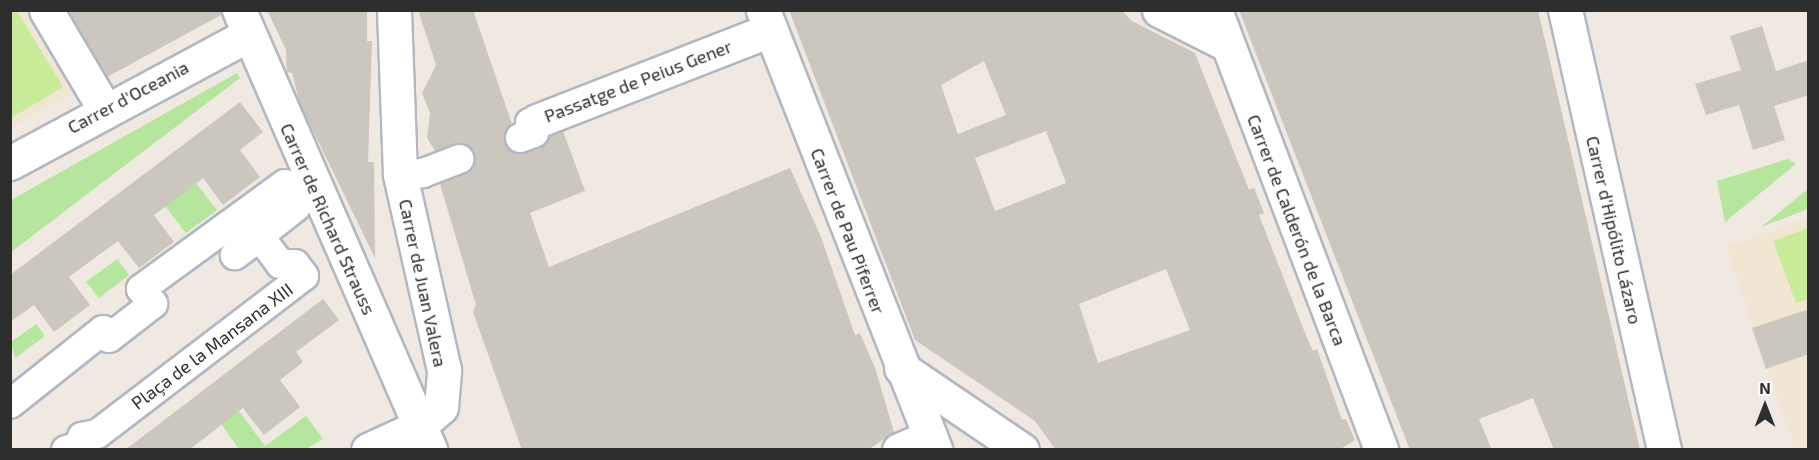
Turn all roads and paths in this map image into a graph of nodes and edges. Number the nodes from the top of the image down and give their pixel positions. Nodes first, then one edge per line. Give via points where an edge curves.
1 (46, 10) edge
2 (394, 10) edge
3 (1159, 10) edge
4 (1215, 10) edge
5 (1565, 10) edge
6 (766, 20) edge
7 (244, 23) edge
8 (1226, 44) junction
9 (104, 108) junction
10 (528, 129) dead end
11 (459, 159) dead end
12 (10, 163) edge
13 (400, 174) junction
14 (901, 368) junction
15 (10, 404) edge
16 (424, 438) edge
17 (933, 443) edge
18 (66, 450) edge
19 (368, 450) edge
20 (899, 450) edge
21 (1022, 450) edge
22 (1381, 450) edge
23 (1664, 450) edge

1 - 9 street
2 - 13 street, Carrer de Juan Valera
3 - 8 street
4 - 8 street, Carrer de Calderón de la Barca
5 - 23 street, Carrer d'Hipólito Lázaro
6 - 10 street, Passatge de Peius Gener
6 - 14 street, Carrer de Pau Piferrer
7 - 9 street, Carrer d'Oceania
7 - 16 street, Carrer de Richard Strauss
8 - 22 street, Carrer de Calderón de la Barca
9 - 12 street, Carrer d'Oceania
11 - 13 street via 423,173
13 - 16 street, Carrer de Juan Valera via 444,370 441,407
14 - 17 street, Carrer de Pau Piferrer
14 - 21 street
15 - 18 street, Plaça de la Mansana XIII via 103,330 109,338 153,304 141,289 285,184 296,207 235,255 260,237 280,264 295,264 304,276 97,434 82,437 85,444
16 - 19 street, Carrer de Juan Valera
17 - 20 street

